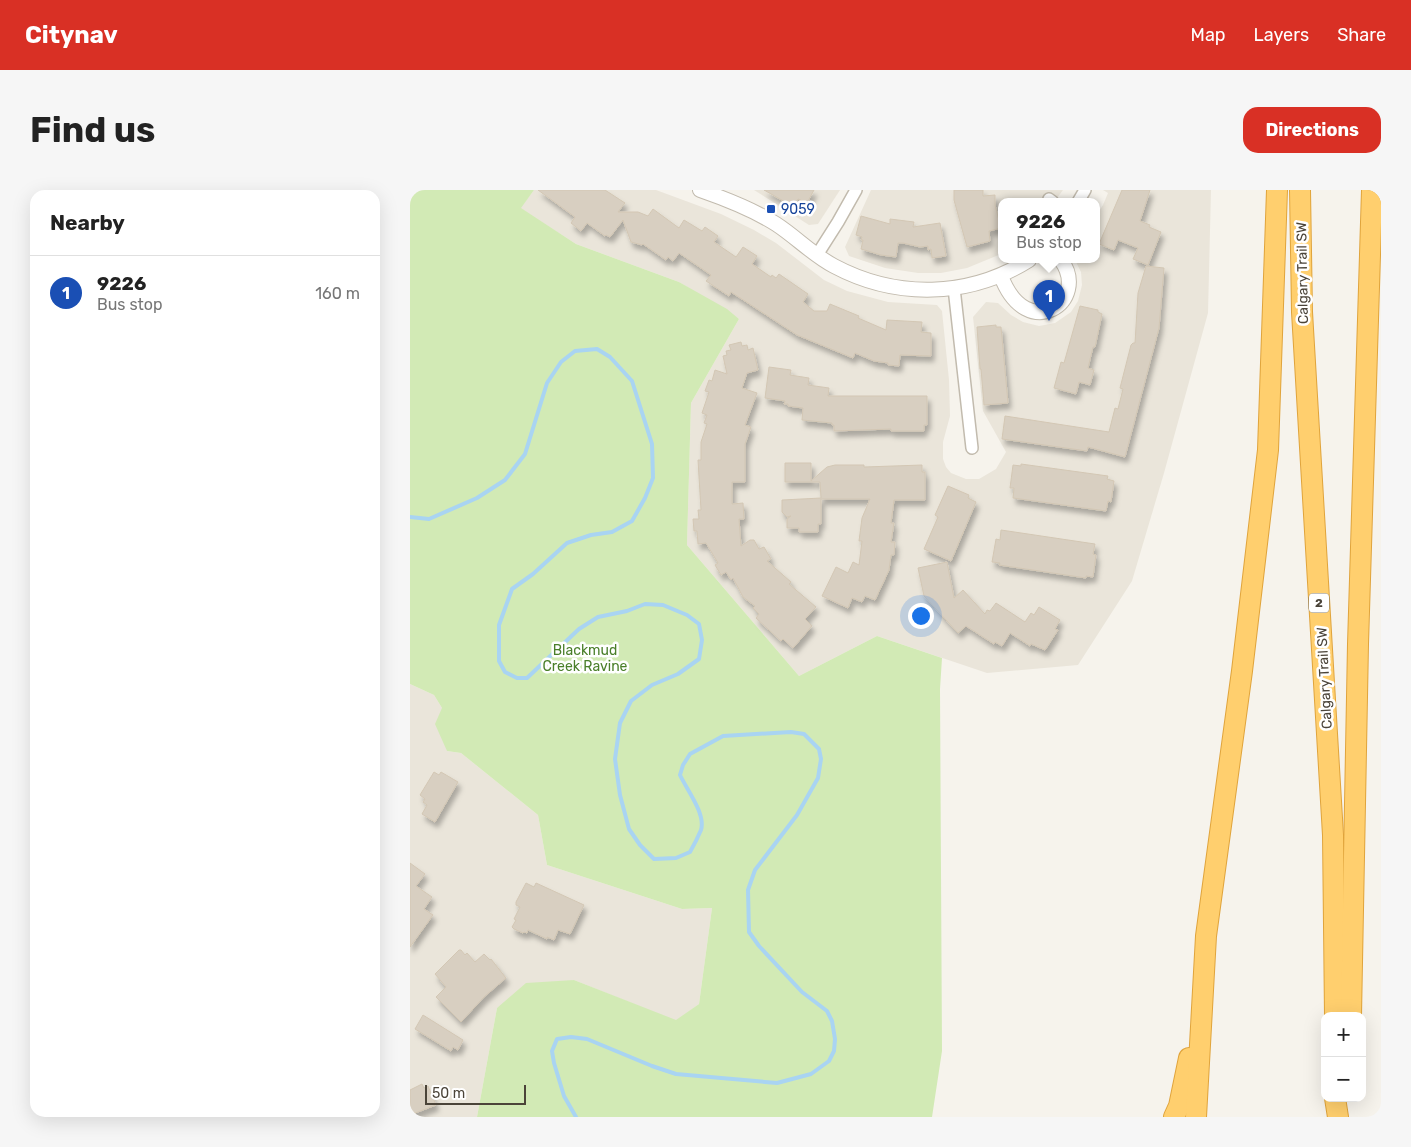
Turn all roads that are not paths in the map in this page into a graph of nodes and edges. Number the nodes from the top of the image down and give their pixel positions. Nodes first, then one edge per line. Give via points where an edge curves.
1 (700, 190) edge
2 (856, 190) edge
3 (1278, 190) edge
4 (1300, 190) edge
5 (1372, 190) edge
6 (817, 255) junction
7 (1024, 263) edge
8 (1063, 263) edge
9 (1000, 276) junction
10 (954, 288) junction
11 (972, 448) dead end
12 (1203, 975) junction
13 (1335, 1012) edge
14 (1351, 1012) edge
15 (1336, 1102) edge
16 (1350, 1102) edge
17 (1174, 1117) edge
18 (1196, 1117) edge
19 (1338, 1117) edge
20 (1350, 1117) edge

1 - 6 street via 760,215
2 - 6 street
3 - 12 highway via 1268,450
4 - 13 highway, Calgary Trail SW / 2 via 1302,312 1333,835
5 - 14 highway
6 - 10 street via 849,274 877,284 912,289
7 - 9 street
8 - 9 street via 1067,268 1068,289 1057,307 1045,312 1023,308 1013,299
9 - 10 street
10 - 11 street
12 - 17 highway via 1185,1077
12 - 18 highway
15 - 19 highway
16 - 20 highway

